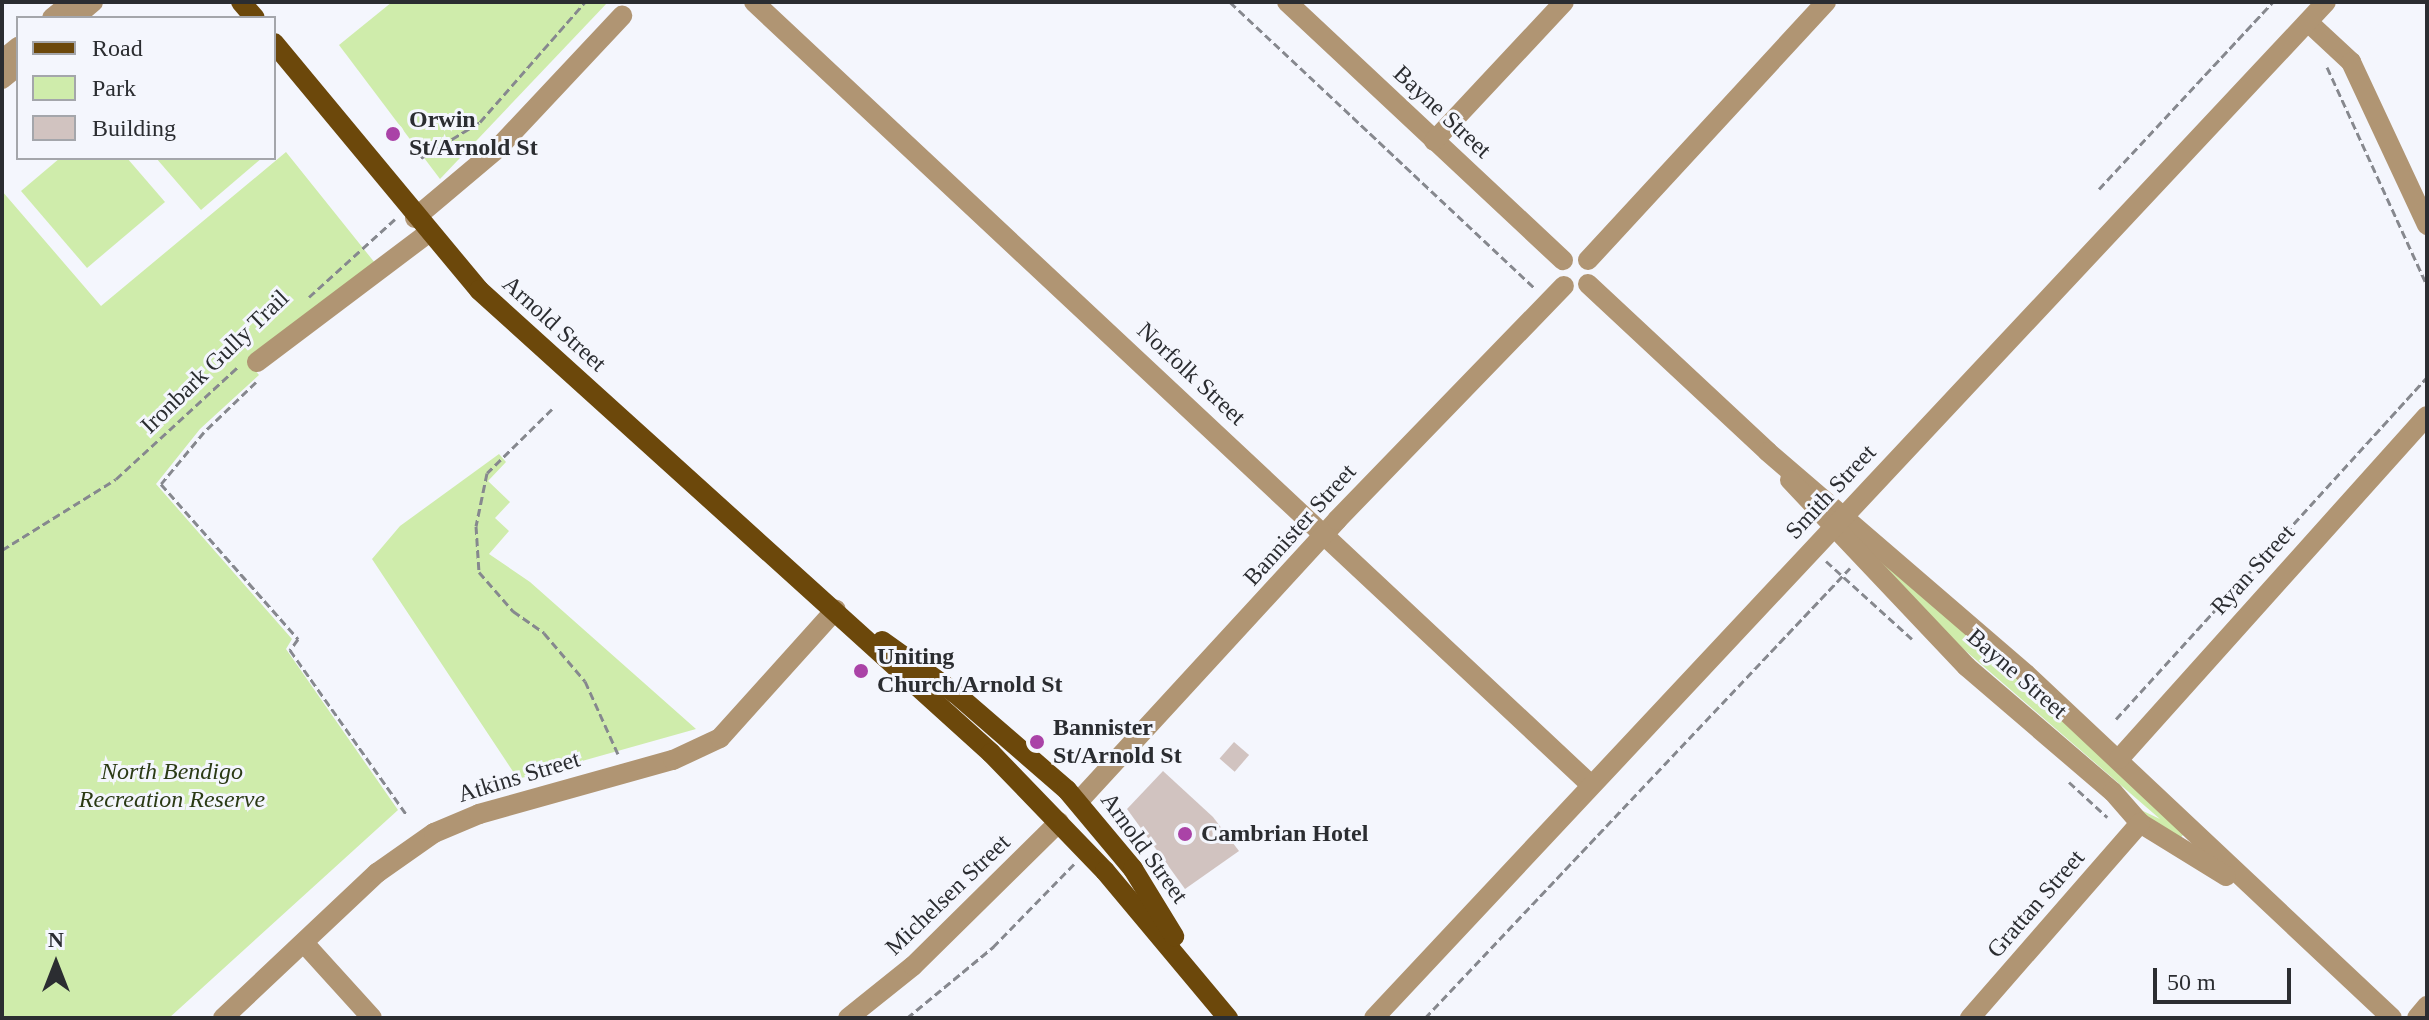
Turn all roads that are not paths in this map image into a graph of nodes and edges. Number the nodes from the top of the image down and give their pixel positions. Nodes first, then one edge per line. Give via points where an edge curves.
1 (72, 2) edge
2 (93, 2) edge
3 (754, 2) edge
4 (1287, 2) edge
5 (1564, 2) edge
6 (1826, 2) edge
7 (2326, 2) edge
8 (54, 16) edge
9 (76, 16) edge
10 (622, 16) dead end
11 (2308, 22) junction
12 (276, 45) edge
13 (1434, 141) junction
14 (417, 220) junction
15 (2427, 225) edge
16 (1563, 260) junction
17 (1588, 260) junction
18 (1588, 284) junction
19 (1564, 286) junction
20 (256, 365) road end
21 (2427, 416) edge
22 (1839, 522) junction
23 (1326, 534) junction
24 (836, 609) junction
25 (2119, 759) junction
26 (1591, 785) junction
27 (1078, 802) junction
28 (1059, 822) junction
29 (2140, 823) junction
30 (2262, 899) junction
31 (304, 943) junction
32 (1203, 984) junction
33 (2427, 1006) edge
34 (223, 1018) edge
35 (372, 1018) edge
36 (848, 1018) edge
37 (1228, 1018) edge
38 (1374, 1018) edge
39 (1970, 1018) edge
40 (2392, 1018) edge
41 (2417, 1018) edge

1 - 8 street
2 - 9 street
3 - 23 street, Norfolk Street
4 - 13 street, Bayne Street
5 - 13 street
6 - 17 street
7 - 11 street, Smith Street
10 - 14 street via 497,149
11 - 15 street via 2351,62
11 - 22 street, Smith Street
12 - 14 main road, Arnold Street
13 - 16 street, Bayne Street
14 - 20 street
14 - 24 main road, Arnold Street via 518,328
16 - 17 street via 1576,255
16 - 19 street via 1558,275
17 - 18 street
18 - 19 street via 1577,290
18 - 22 street, Bayne Street
19 - 23 street, Bannister Street
21 - 25 street, Ryan Street
22 - 25 street, Bayne Street
22 - 26 street, Smith Street
22 - 29 street, Bayne Street via 1940,641 2113,792
23 - 26 street, Norfolk Street
23 - 27 street, Bannister Street
24 - 27 main road, Arnold Street via 955,693
24 - 28 main road, Arnold Street
24 - 31 street, Atkins Street via 720,738 691,754 479,814 434,833 377,873
25 - 30 street, Bayne Street
26 - 38 street, Smith Street
27 - 28 main road, Michelsen Street
27 - 32 main road, Arnold Street via 1139,877
28 - 32 main road, Arnold Street
28 - 36 street, Michelsen Street via 913,966
29 - 30 street, Bayne Street
29 - 39 street, Grattan Street
30 - 40 street, Bayne Street
31 - 34 street, Atkins Street
31 - 35 street
32 - 37 main road, Arnold Street
33 - 41 street

